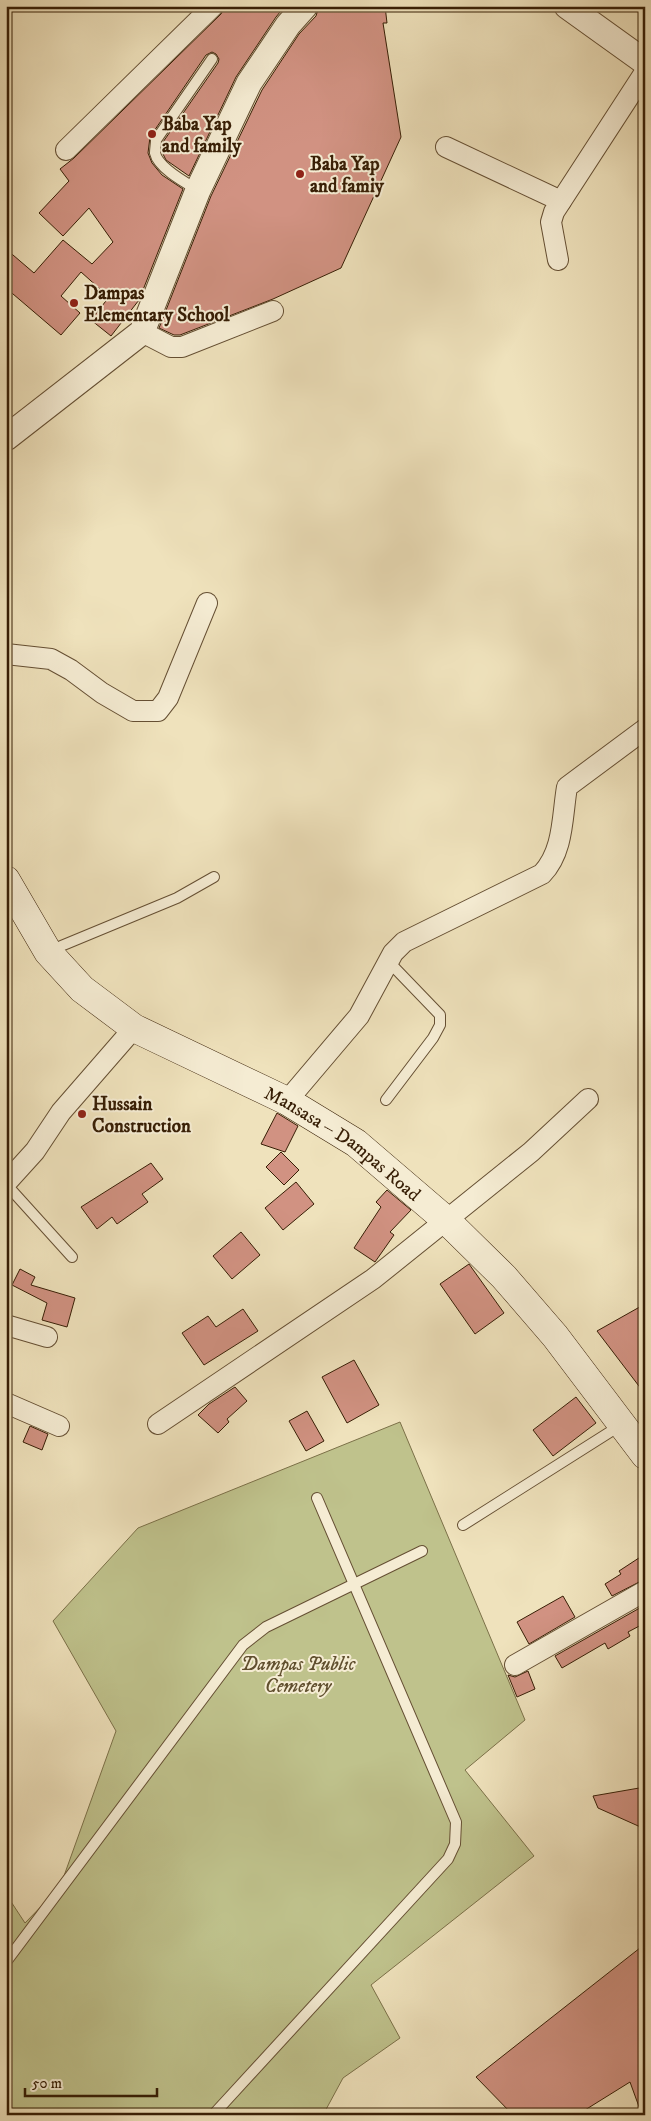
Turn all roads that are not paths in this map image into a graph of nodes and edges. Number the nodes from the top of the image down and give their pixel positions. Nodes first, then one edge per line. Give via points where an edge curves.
1 (213, 6) edge
2 (305, 6) edge
3 (567, 6) edge
4 (212, 59) dead end
5 (645, 62) edge
6 (645, 72) edge
7 (446, 147) dead end
8 (66, 150) dead end
9 (198, 190) junction
10 (561, 201) junction
11 (558, 260) dead end
12 (273, 311) dead end
13 (142, 332) junction
14 (6, 438) edge
15 (207, 603) dead end
16 (6, 654) edge
17 (645, 729) edge
18 (214, 877) dead end
19 (6, 880) edge
20 (48, 952) junction
21 (389, 962) junction
22 (134, 1028) junction
23 (588, 1099) dead end
24 (386, 1100) dead end
25 (287, 1101) junction
26 (6, 1184) edge
27 (447, 1221) junction
28 (72, 1257) dead end
29 (6, 1325) edge
30 (47, 1337) dead end
31 (6, 1403) edge
32 (158, 1424) dead end
33 (622, 1425) junction
34 (59, 1426) dead end
35 (645, 1455) edge
36 (317, 1498) dead end
37 (463, 1524) dead end
38 (422, 1551) dead end
39 (354, 1584) junction
40 (645, 1591) edge
41 (515, 1665) dead end
42 (6, 1962) edge
43 (213, 2115) edge

1 - 8 street
2 - 9 street via 288,25 249,83
3 - 5 street
4 - 9 lane via 156,140 155,154 162,165
6 - 10 street
7 - 10 street
9 - 13 street
10 - 11 street via 551,222
12 - 13 street via 182,347 171,347
13 - 14 street
15 - 16 street via 168,698 158,712 133,711 51,660
17 - 21 street via 567,787 558,847 542,874 404,942
18 - 20 lane via 177,898
19 - 20 main road, Mansasa – Dampas Road
20 - 22 main road, Mansasa – Dampas Road via 82,989
21 - 24 lane via 440,1015 440,1025
21 - 25 street via 360,1016
22 - 25 main road, Mansasa – Dampas Road
22 - 26 street via 61,1112 35,1151
23 - 27 street
25 - 27 main road, Mansasa – Dampas Road via 356,1143
26 - 28 lane
27 - 32 street via 373,1279
27 - 33 main road, Mansasa – Dampas Road via 536,1314
29 - 30 street
31 - 34 street
33 - 35 main road, Mansasa – Dampas Road
33 - 37 lane
36 - 39 lane
38 - 39 lane
39 - 42 lane via 266,1627 243,1645
39 - 43 lane via 456,1822 455,1844 448,1859
40 - 41 street

